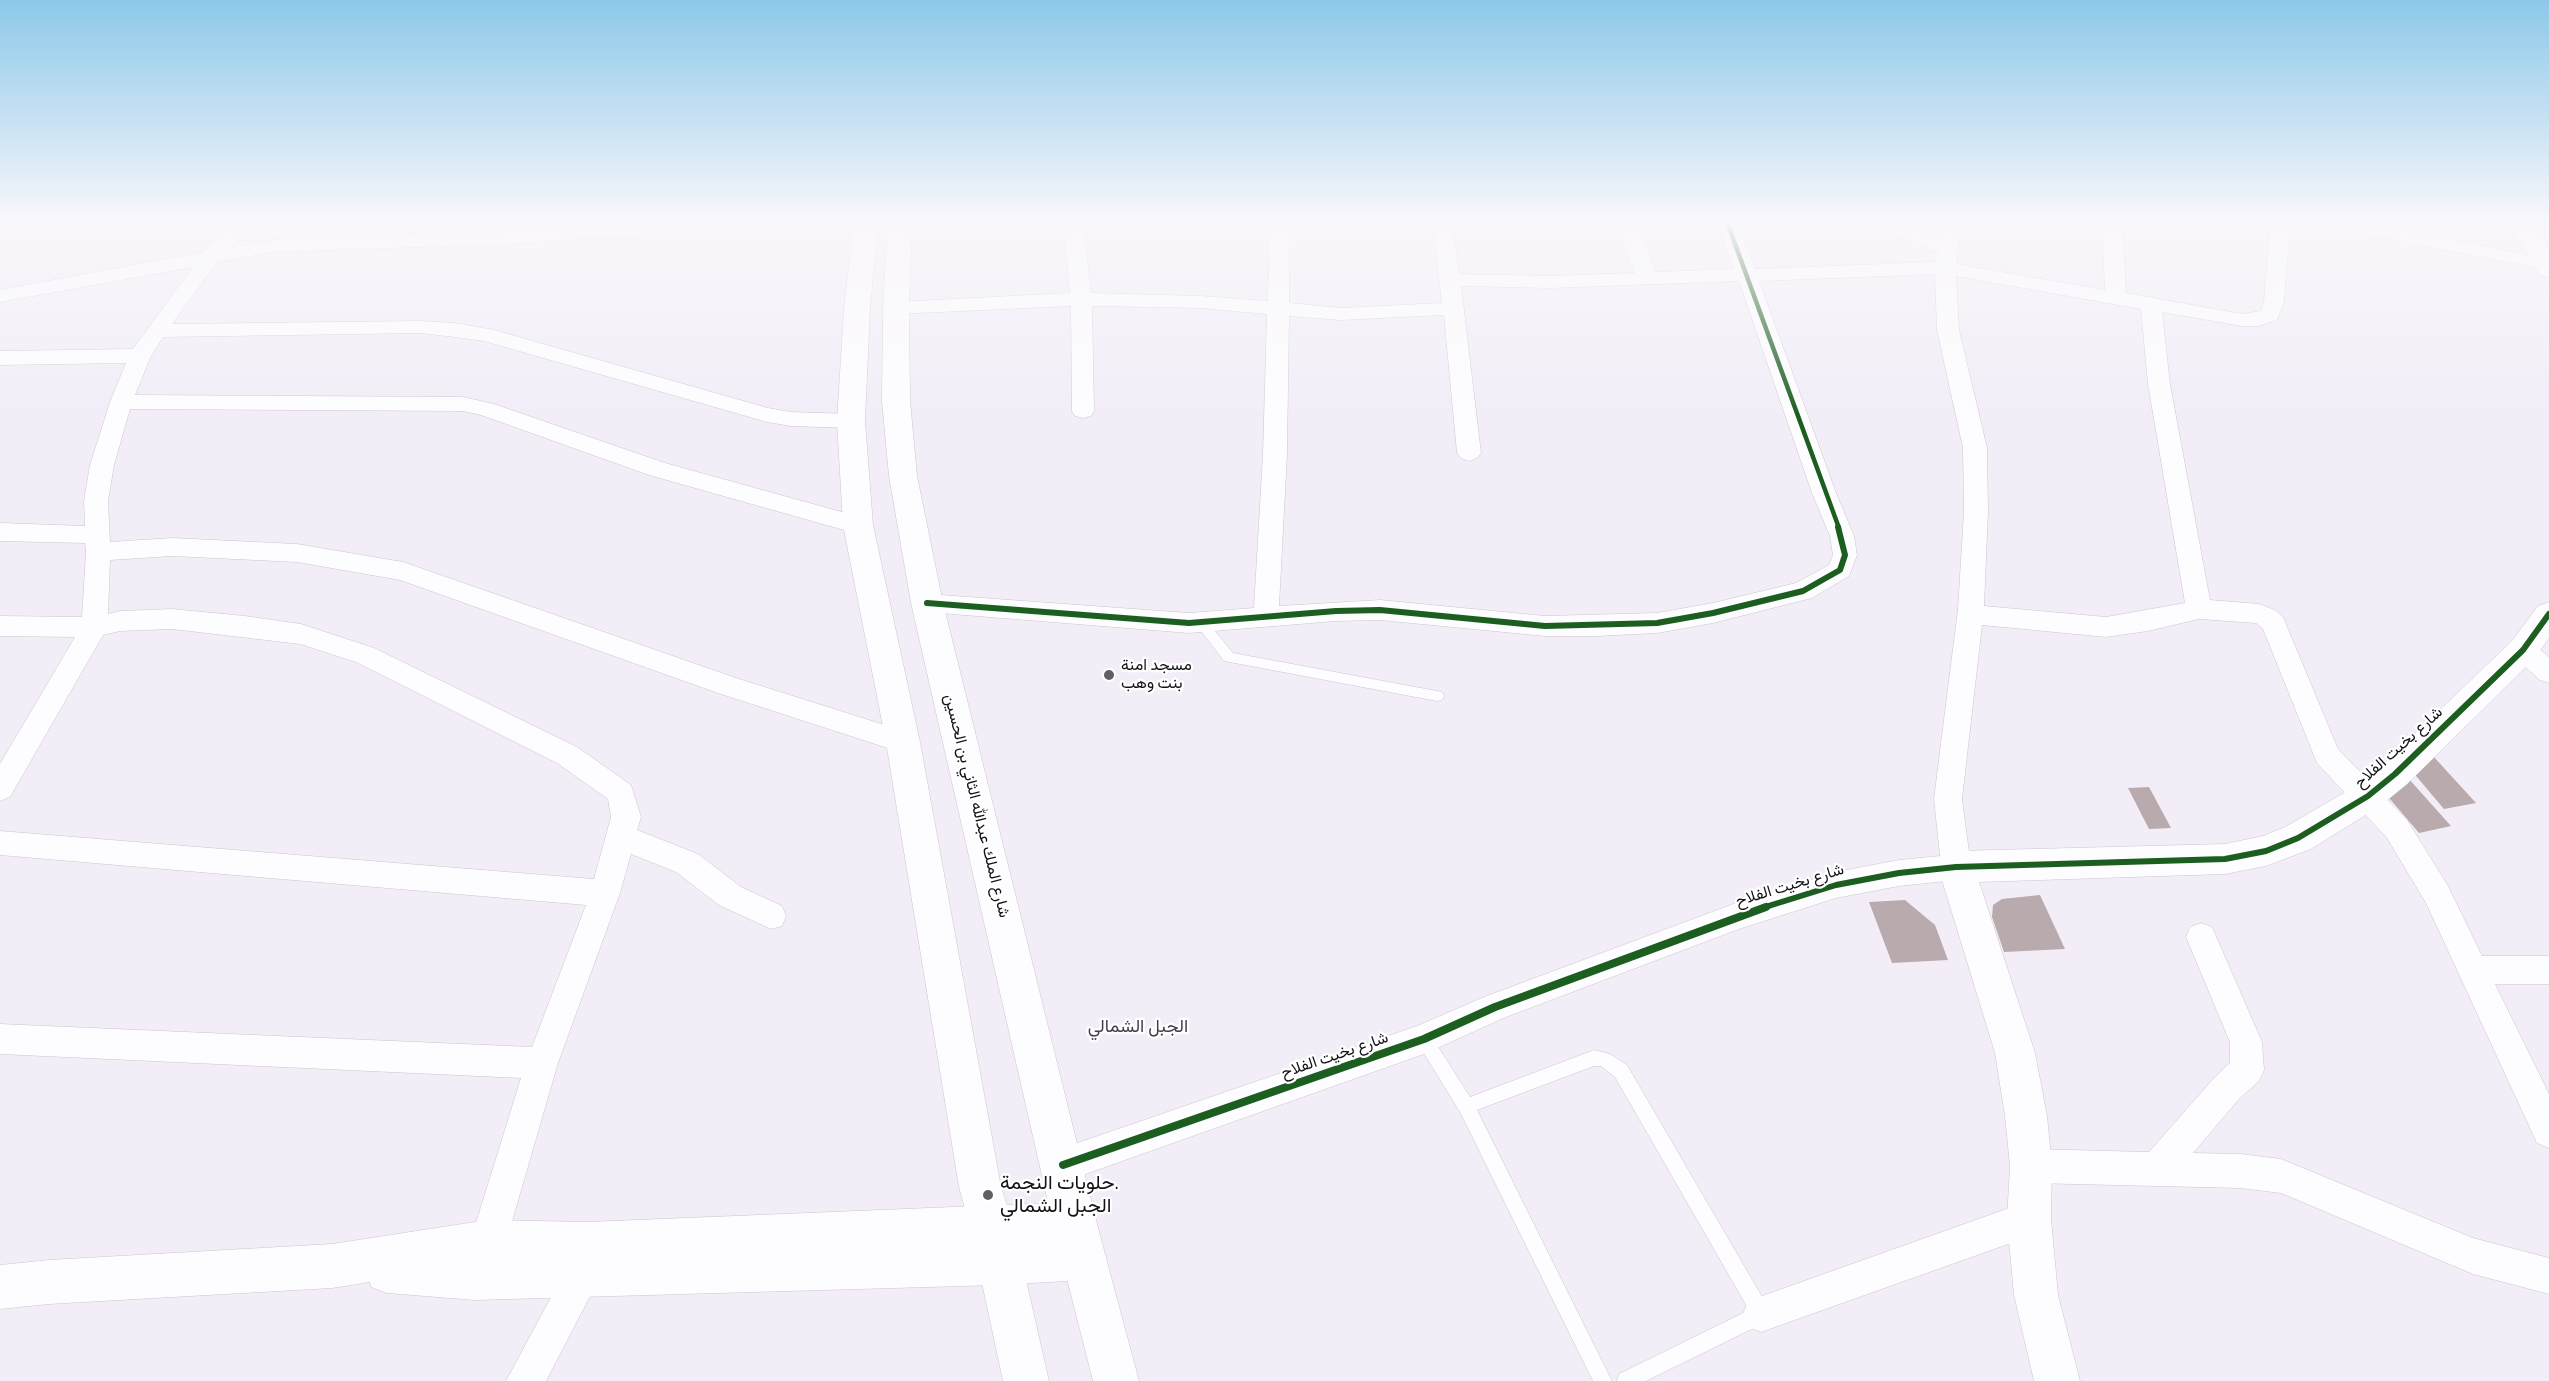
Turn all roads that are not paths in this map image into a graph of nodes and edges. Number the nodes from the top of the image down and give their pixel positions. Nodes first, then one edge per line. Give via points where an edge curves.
1 (53, 286) edge
2 (189, 286) edge
3 (859, 286) edge
4 (897, 286) edge
5 (1080, 286) edge
6 (1278, 286) edge
7 (1451, 286) edge
8 (1751, 286) edge
9 (1947, 286) edge
10 (2069, 286) edge
11 (2115, 286) edge
12 (2275, 286) edge
13 (0, 296) edge
14 (2116, 297) junction
15 (1081, 299) junction
16 (2151, 304) junction
17 (896, 308) junction
18 (1453, 308) junction
19 (1277, 309) junction
20 (156, 331) junction
21 (140, 356) junction
22 (0, 358) edge
23 (122, 402) junction
24 (1083, 411) dead end
25 (851, 421) junction
26 (1469, 453) dead end
27 (858, 525) junction
28 (0, 532) edge
29 (98, 544) junction
30 (927, 603) junction
31 (2199, 609) junction
32 (1970, 614) junction
33 (1266, 616) junction
34 (2548, 616) edge
35 (1202, 623) junction
36 (0, 626) edge
37 (94, 627) junction
38 (2523, 650) junction
39 (2549, 673) edge
40 (1437, 696) dead end
41 (903, 742) junction
42 (0, 789) edge
43 (2368, 796) junction
44 (621, 837) junction
45 (0, 843) edge
46 (1956, 867) junction
47 (605, 893) junction
48 (771, 916) dead end
49 (2201, 937) dead end
50 (2475, 970) junction
51 (2549, 970) edge
52 (0, 1039) edge
53 (1424, 1039) junction
54 (542, 1063) junction
55 (1466, 1106) junction
56 (2549, 1131) edge
57 (1063, 1165) junction
58 (2031, 1166) junction
59 (2157, 1169) junction
60 (2029, 1219) junction
61 (1080, 1241) junction
62 (488, 1242) junction
63 (995, 1245) junction
64 (332, 1266) junction
65 (583, 1275) junction
66 (2549, 1276) edge
67 (0, 1287) edge
68 (1761, 1314) junction
69 (525, 1381) edge
70 (1026, 1381) edge
71 (1116, 1381) edge
72 (1603, 1381) edge
73 (1626, 1381) edge
74 (2057, 1381) edge

1 - 13 street
2 - 20 street
3 - 25 main road
4 - 17 main road, شارع الملك عبدالله الثاني بن الحسين
5 - 15 street
6 - 19 street
7 - 18 street
8 - 33 street via 1842,536 1845,555 1840,570 1803,591 1657,623 1545,626 1380,610
9 - 32 street via 1948,330 1975,448
10 - 14 street
11 - 14 street
12 - 16 street via 2270,315 2258,320
14 - 16 street
15 - 17 street
15 - 19 street via 1200,302
15 - 24 street
16 - 31 street via 2159,384
17 - 30 main road, شارع الملك عبدالله الثاني بن الحسين via 896,401 903,476
18 - 19 street via 1341,314
18 - 26 street
19 - 33 street via 1275,454
20 - 21 street
20 - 25 street via 420,327 486,334 767,415
21 - 22 street
21 - 23 street
23 - 27 street via 463,404 657,469
23 - 29 street via 102,465 96,501
25 - 27 main road
27 - 41 main road
28 - 29 street
29 - 37 street
29 - 41 street via 297,553 403,571 728,686
30 - 35 street
30 - 57 main road, شارع الملك عبدالله الثاني بن الحسين
31 - 32 street via 2106,627
31 - 43 street via 2259,614 2274,624 2327,755 2350,783
32 - 46 street via 1948,799
33 - 35 street
34 - 38 main road, شارع بخيت الفلاح
35 - 40 lane via 1229,657
36 - 37 street
37 - 42 street
37 - 44 street via 160,619 216,622 301,634 365,655 567,755 603,780 621,793 626,817
38 - 39 street
38 - 43 main road, شارع بخيت الفلاح
41 - 63 main road via 980,1187
43 - 46 main road, شارع بخيت الفلاح via 2298,838 2266,851 2225,859
43 - 50 street via 2412,851
44 - 47 street
44 - 48 street via 687,863 730,896
45 - 47 street
46 - 53 street, شارع بخيت الفلاح via 1836,885 1736,916 1495,1007
46 - 58 main road via 2015,1053
47 - 54 street
49 - 59 street via 2246,1042 2247,1070
50 - 51 street
50 - 56 street
52 - 54 street
53 - 55 lane
53 - 57 street, شارع بخيت الفلاح
54 - 62 street
55 - 68 lane via 1585,1060 1594,1058 1613,1064 1621,1071
55 - 72 lane
57 - 61 main road, شارع الملك عبدالله الثاني بن الحسين
58 - 59 street
58 - 60 main road
59 - 66 street via 2282,1176 2463,1252
60 - 68 street
60 - 74 main road via 2036,1295
61 - 63 main road
61 - 71 main road, شارع الملك عبدالله الثاني بن الحسين
62 - 63 main road
62 - 64 main road
63 - 65 main road
63 - 70 main road
64 - 65 main road via 474,1278
64 - 67 main road
65 - 69 street
68 - 73 lane

